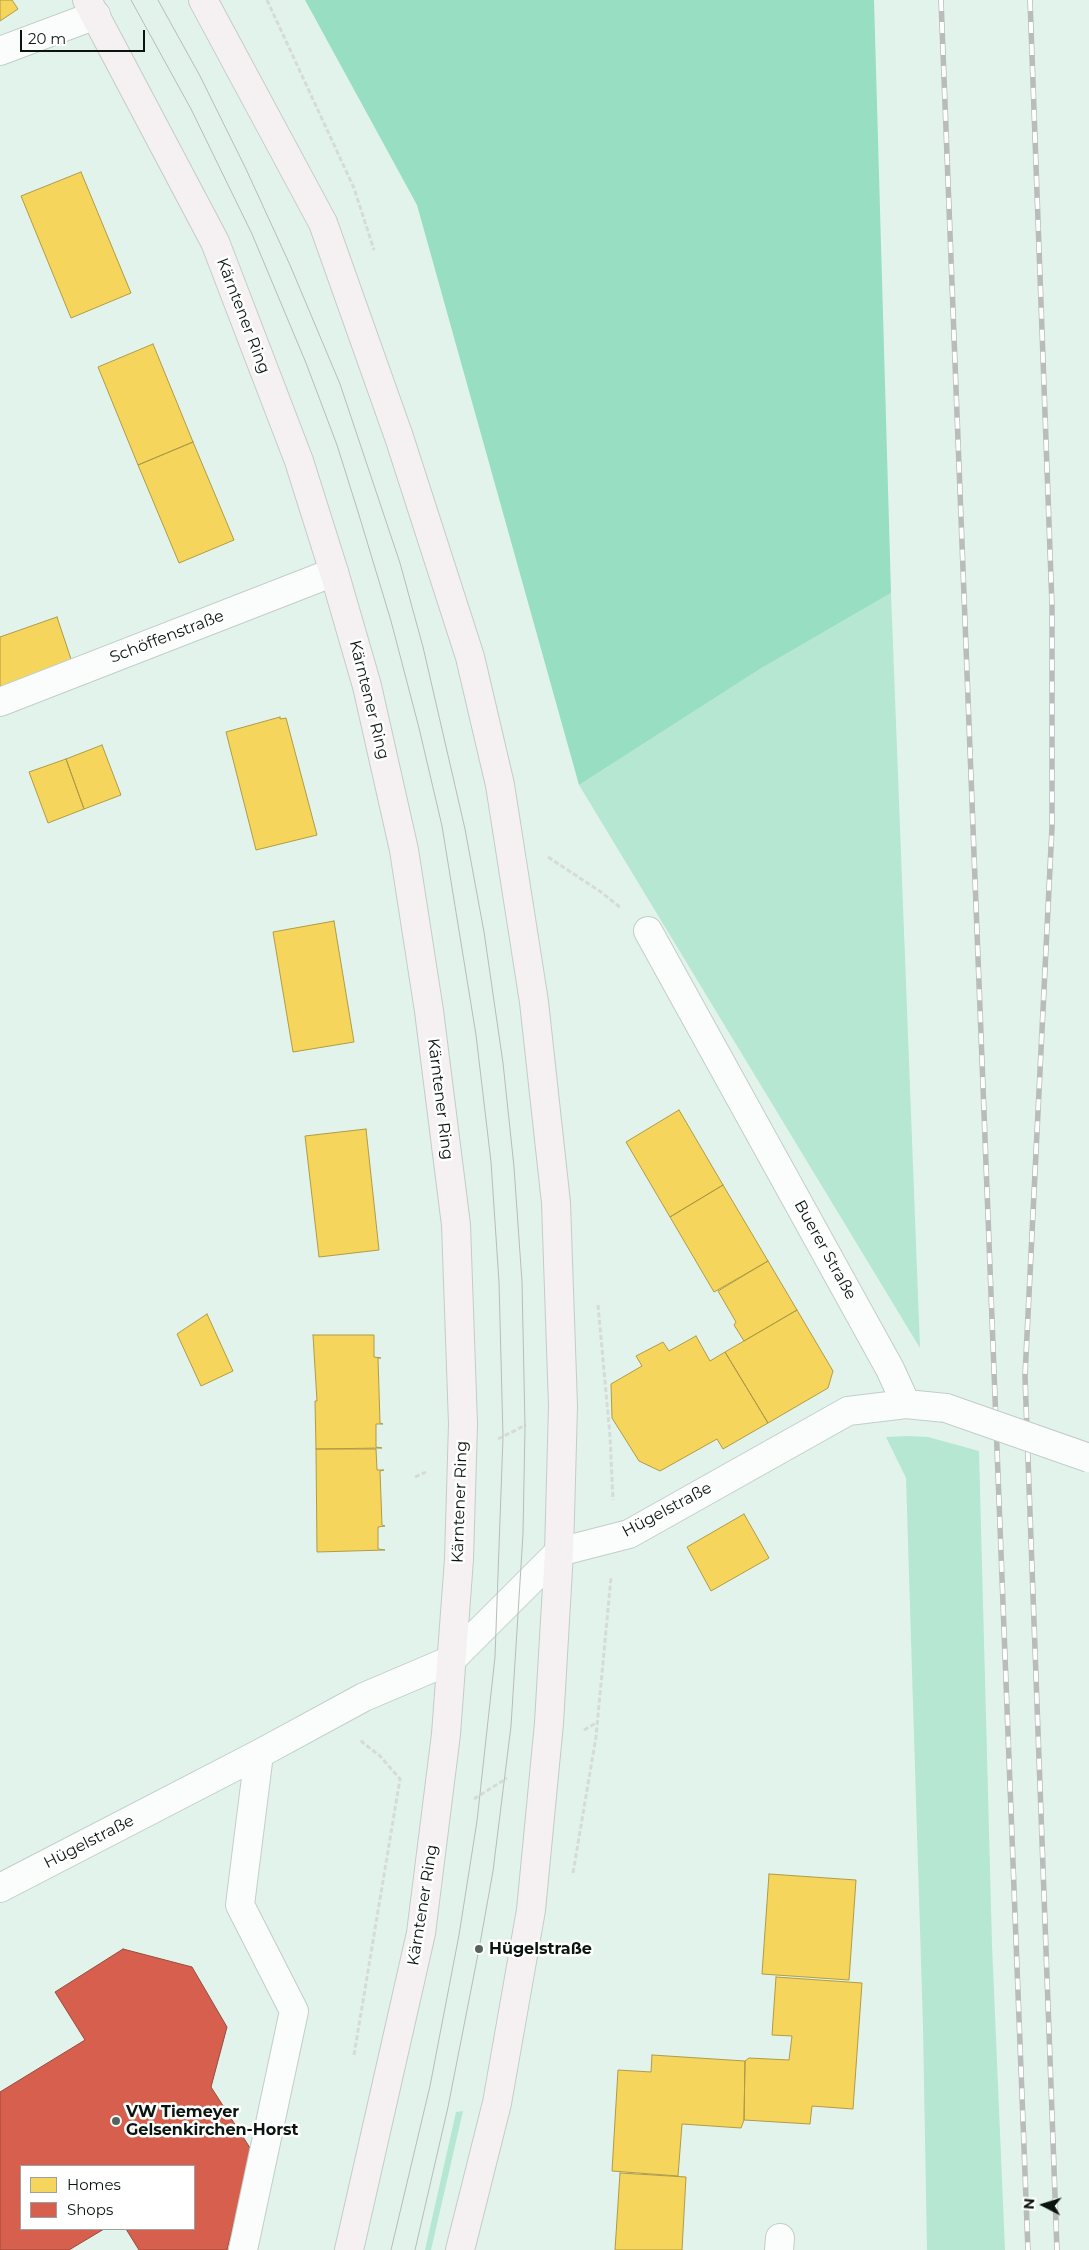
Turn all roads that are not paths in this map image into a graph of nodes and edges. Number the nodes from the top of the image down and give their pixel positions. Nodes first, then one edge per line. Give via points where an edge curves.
1 (204, 0) edge
2 (91, 7) edge
3 (0, 50) edge
4 (334, 572) junction
5 (0, 702) edge
6 (648, 931) dead end
7 (906, 1404) junction
8 (1089, 1458) edge
9 (559, 1552) junction
10 (451, 1660) junction
11 (259, 1754) junction
12 (0, 1888) edge
13 (243, 2250) edge
14 (349, 2250) edge
15 (460, 2250) edge

1 - 9 main road via 323,223 399,437 470,657 500,785 534,1002 556,1203 563,1406
2 - 3 street
2 - 4 main road, Kärntener Ring via 215,242 299,461
4 - 5 street, Schöffenstraße
4 - 10 main road, Kärntener Ring via 367,686 404,850 429,1011 456,1225 463,1424 459,1559
6 - 7 street, Buerer Straße via 890,1369
7 - 8 street, bridge via 946,1408
7 - 9 street, Hügelstraße via 848,1411 629,1534
9 - 10 street, Hügelstraße
9 - 15 main road via 531,1910 497,2103
10 - 11 street, Hügelstraße via 364,1697
10 - 14 main road, Kärntener Ring via 446,1734 421,1933
11 - 12 street, Hügelstraße
11 - 13 street via 240,1905 294,2011

